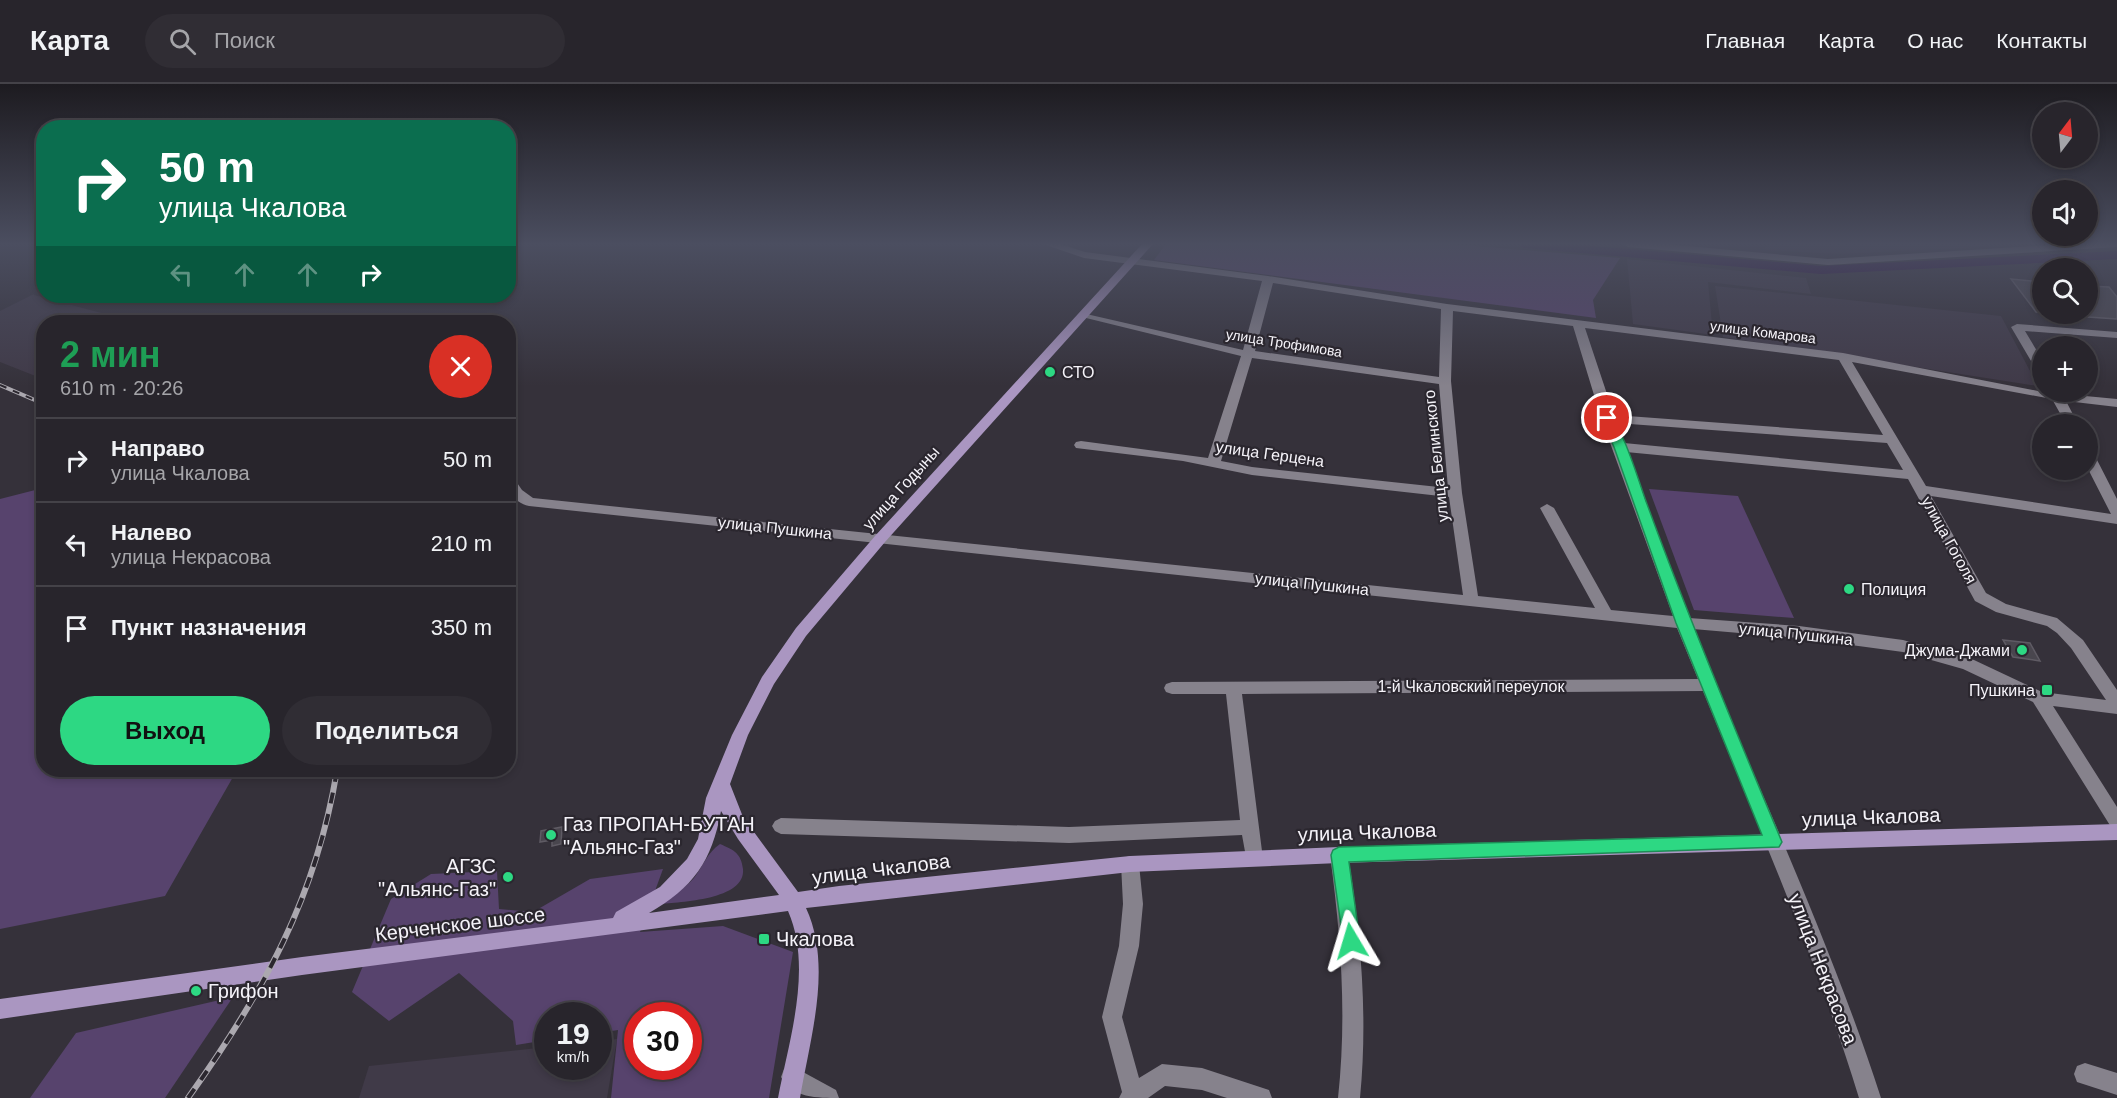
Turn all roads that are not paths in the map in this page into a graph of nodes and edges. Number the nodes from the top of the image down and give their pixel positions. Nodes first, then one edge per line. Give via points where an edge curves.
1 (1107, 291) edge
2 (1265, 291) edge
3 (1347, 291) edge
4 (1447, 307) junction
5 (1086, 315) junction
6 (1578, 324) junction
7 (2117, 335) edge
8 (2032, 352) edge
9 (1247, 354) junction
10 (1843, 357) junction
11 (1445, 381) junction
12 (2032, 390) edge
13 (2098, 400) edge
14 (2117, 403) edge
15 (1607, 418) junction
16 (1890, 439) junction
17 (1081, 445) dead end
18 (1620, 447) junction
19 (1213, 464) junction
20 (1913, 475) junction
21 (2098, 475) edge
22 (1922, 490) junction
23 (516, 492) edge
24 (1455, 493) junction
25 (1546, 508) dead end
26 (2117, 512) edge
27 (2117, 519) edge
28 (880, 539) junction
29 (1471, 600) junction
30 (1605, 615) junction
31 (1683, 623) junction
32 (1709, 685) junction
33 (1233, 686) junction
34 (1172, 688) dead end
35 (2039, 698) junction
36 (2117, 705) edge
37 (721, 784) junction
38 (2117, 823) edge
39 (781, 826) dead end
40 (1248, 827) junction
41 (2117, 832) edge
42 (1772, 839) junction
43 (1339, 851) junction
44 (1254, 855) junction
45 (1129, 860) junction
46 (791, 899) junction
47 (623, 921) junction
48 (208, 975) junction
49 (0, 1001) edge
50 (0, 1009) edge
51 (2085, 1074) dead end
52 (2117, 1084) edge
53 (790, 1088) edge
54 (1132, 1096) edge
55 (828, 1098) edge
56 (1261, 1098) edge
57 (1349, 1098) edge
58 (1870, 1098) edge

1 - 5 main road, улица Годыны
2 - 9 street
3 - 4 street, улица Комарова
4 - 6 street, улица Комарова
4 - 11 street, улица Белинского
5 - 9 street, улица Трофимова
5 - 28 main road, улица Годыны
6 - 10 street, улица Комарова
6 - 15 street, улица Некрасова
7 - 8 street via 2017,327
9 - 11 street, улица Трофимова
9 - 19 street
10 - 12 street, улица Комарова
10 - 16 street, улица Гоголя
11 - 24 street, улица Белинского
13 - 14 street, улица Комарова
15 - 16 street
15 - 18 street, улица Некрасова
16 - 20 street, улица Гоголя
17 - 19 street, улица Герцена
18 - 20 street
18 - 31 street, улица Некрасова
19 - 24 street, улица Герцена
20 - 22 street, улица Гоголя
21 - 26 street
22 - 27 street
22 - 36 street, улица Гоголя via 1980,597 2062,629 2077,644
23 - 28 street, улица Пушкина via 529,502
24 - 29 street, улица Белинского
25 - 30 street
28 - 29 street, улица Пушкина
28 - 37 main road, улица Годыны via 783,658 740,735
29 - 30 street, улица Пушкина
30 - 31 street, улица Пушкина
31 - 32 street, улица Некрасова
31 - 35 street, улица Пушкина via 1798,632 1912,648 1968,664
32 - 33 street, 1-й Чкаловский переулок
32 - 42 street, улица Некрасова
33 - 34 street, 1-й Чкаловский переулок
33 - 40 street
35 - 36 street, улица Пушкина
35 - 38 street
37 - 46 main road via 725,805 734,821
37 - 47 main road, улица Годыны via 707,839 694,865 667,893
38 - 42 main road, улица Чкалова
39 - 40 street via 1069,835
40 - 44 street
41 - 42 main road, улица Чкалова
42 - 43 main road, улица Чкалова
42 - 58 street, улица Некрасова via 1849,1031
43 - 44 main road, улица Чкалова
43 - 57 street via 1354,964 1356,1046
44 - 45 main road, улица Чкалова
45 - 46 main road, улица Чкалова
45 - 54 street via 1133,904 1129,946 1112,1017
46 - 47 main road, улица Чкалова
46 - 53 main road via 806,933 808,962
47 - 48 main road, Керченское шоссе
48 - 49 main road
48 - 50 main road
51 - 52 street
53 - 55 street
54 - 56 street via 1162,1075 1202,1079

